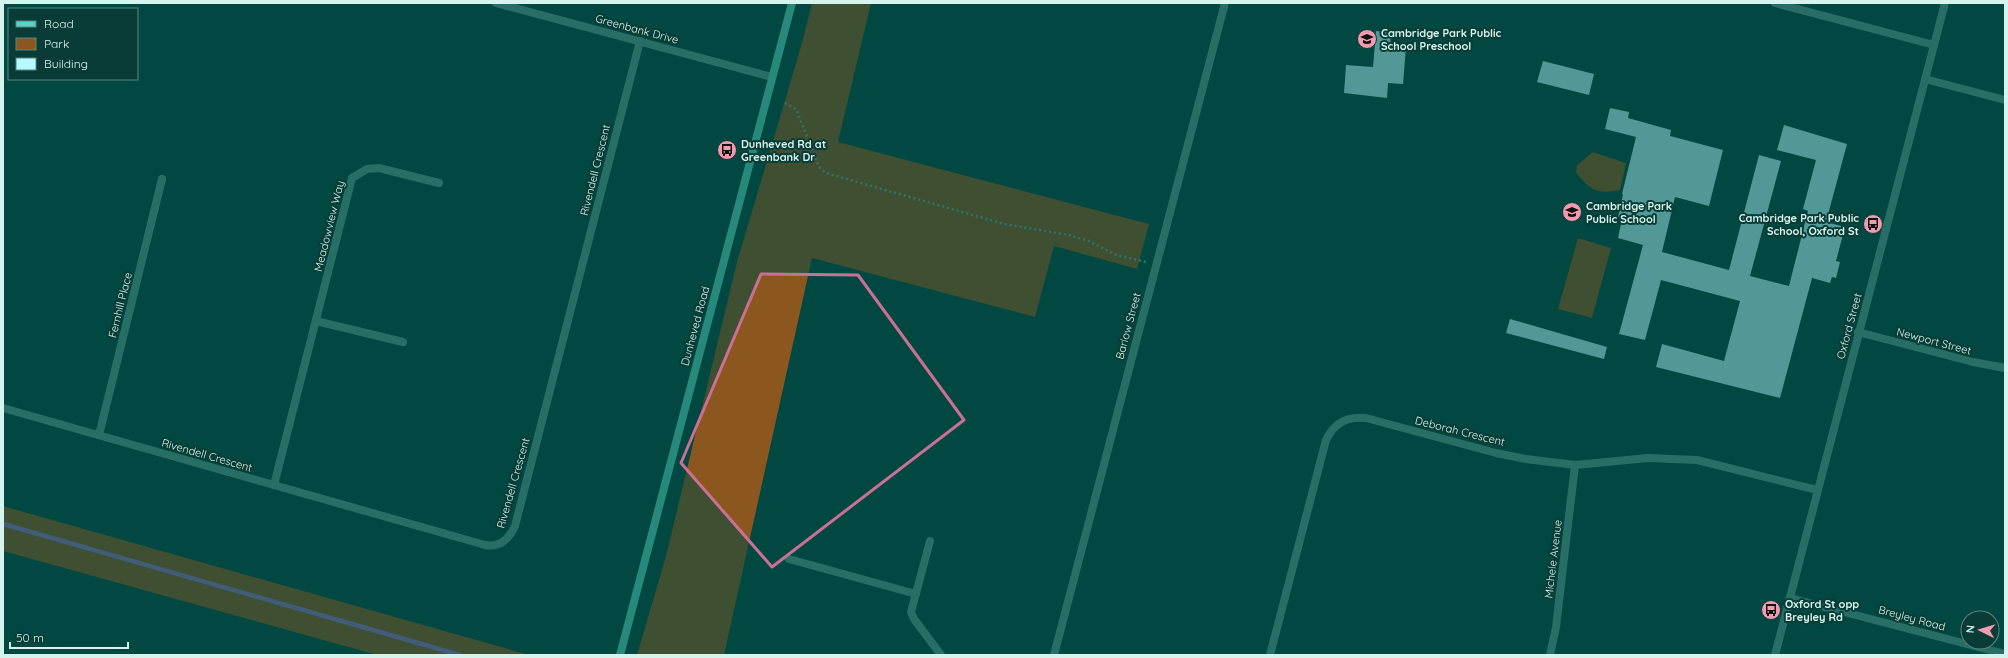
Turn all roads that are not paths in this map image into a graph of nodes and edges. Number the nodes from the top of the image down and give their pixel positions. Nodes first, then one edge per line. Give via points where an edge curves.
1 (496, 3) edge
2 (792, 3) edge
3 (1225, 3) edge
4 (1776, 3) edge
5 (1945, 3) edge
6 (640, 40) junction
7 (1934, 45) junction
8 (772, 77) junction
9 (1925, 80) junction
10 (2005, 100) edge
11 (162, 179) dead end
12 (439, 183) dead end
13 (316, 321) junction
14 (1858, 332) junction
15 (403, 342) dead end
16 (2005, 368) edge
17 (3, 408) edge
18 (99, 435) junction
19 (1575, 465) junction
20 (274, 485) junction
21 (1817, 490) junction
22 (930, 541) dead end
23 (789, 559) dead end
24 (916, 594) junction
25 (1790, 598) junction
26 (2005, 654) edge
27 (620, 655) edge
28 (941, 655) edge
29 (1054, 655) edge
30 (1270, 655) edge
31 (1550, 655) edge
32 (1775, 655) edge

1 - 6 street, Greenbank Drive
2 - 8 main road, Dunheved Road
3 - 29 street, Barlow Street
4 - 7 street
5 - 7 street, Oxford Street
6 - 8 street, Greenbank Drive
6 - 20 street, Rivendell Crescent via 515,526 510,536 498,545 488,546
7 - 9 street, Oxford Street
8 - 27 main road, Dunheved Road
9 - 10 street
9 - 14 street, Oxford Street
11 - 18 street, Fernhill Place
12 - 13 street, Meadowview Way via 379,168 367,169 352,178
13 - 15 street
13 - 20 street, Meadowview Way
14 - 16 street, Newport Street
14 - 21 street, Oxford Street
17 - 18 street, Rivendell Crescent
18 - 20 street, Rivendell Crescent
19 - 21 street, Deborah Crescent via 1648,458 1692,460 1715,463
19 - 30 street, Deborah Crescent via 1496,453 1366,418 1348,419 1337,424 1326,440
19 - 31 street, Michele Avenue via 1556,627
21 - 25 street, Oxford Street
22 - 24 street
23 - 24 street
24 - 28 street via 912,608 913,616
25 - 26 street, Breyley Road
25 - 32 street, Oxford Street

